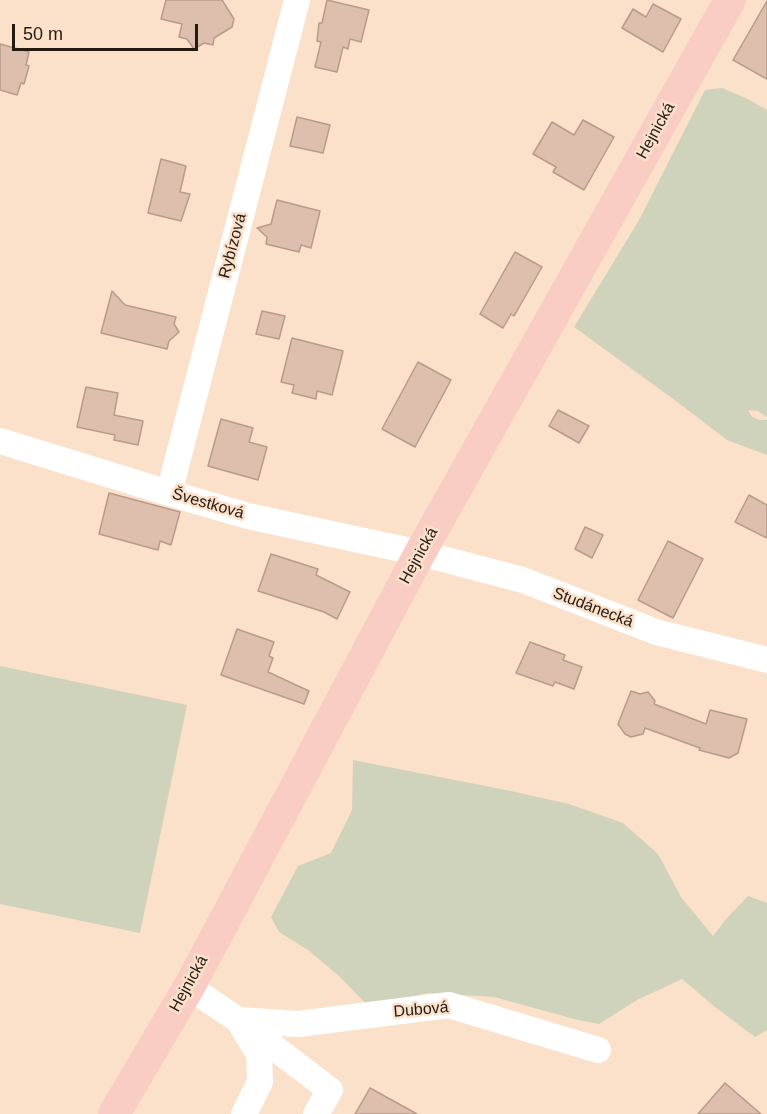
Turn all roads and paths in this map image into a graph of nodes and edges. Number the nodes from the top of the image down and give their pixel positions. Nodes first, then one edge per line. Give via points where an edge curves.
1 (297, 0) edge
2 (730, 0) edge
3 (0, 441) edge
4 (169, 493) junction
5 (420, 553) junction
6 (767, 660) edge
7 (189, 987) junction
8 (238, 1020) junction
9 (597, 1050) dead end
10 (114, 1114) edge
11 (244, 1114) edge
12 (316, 1114) edge

1 - 4 street, Rybízová
2 - 5 main road, Hejnická
3 - 4 street, Švestková
4 - 5 street, Švestková via 248,516
5 - 6 street, Studánecká via 523,580 656,632
5 - 7 main road, Hejnická
7 - 8 street
7 - 10 main road, Hejnická
8 - 9 street, Dubová via 298,1024 449,1005
8 - 11 street via 259,1054 260,1082
8 - 12 street via 330,1090

